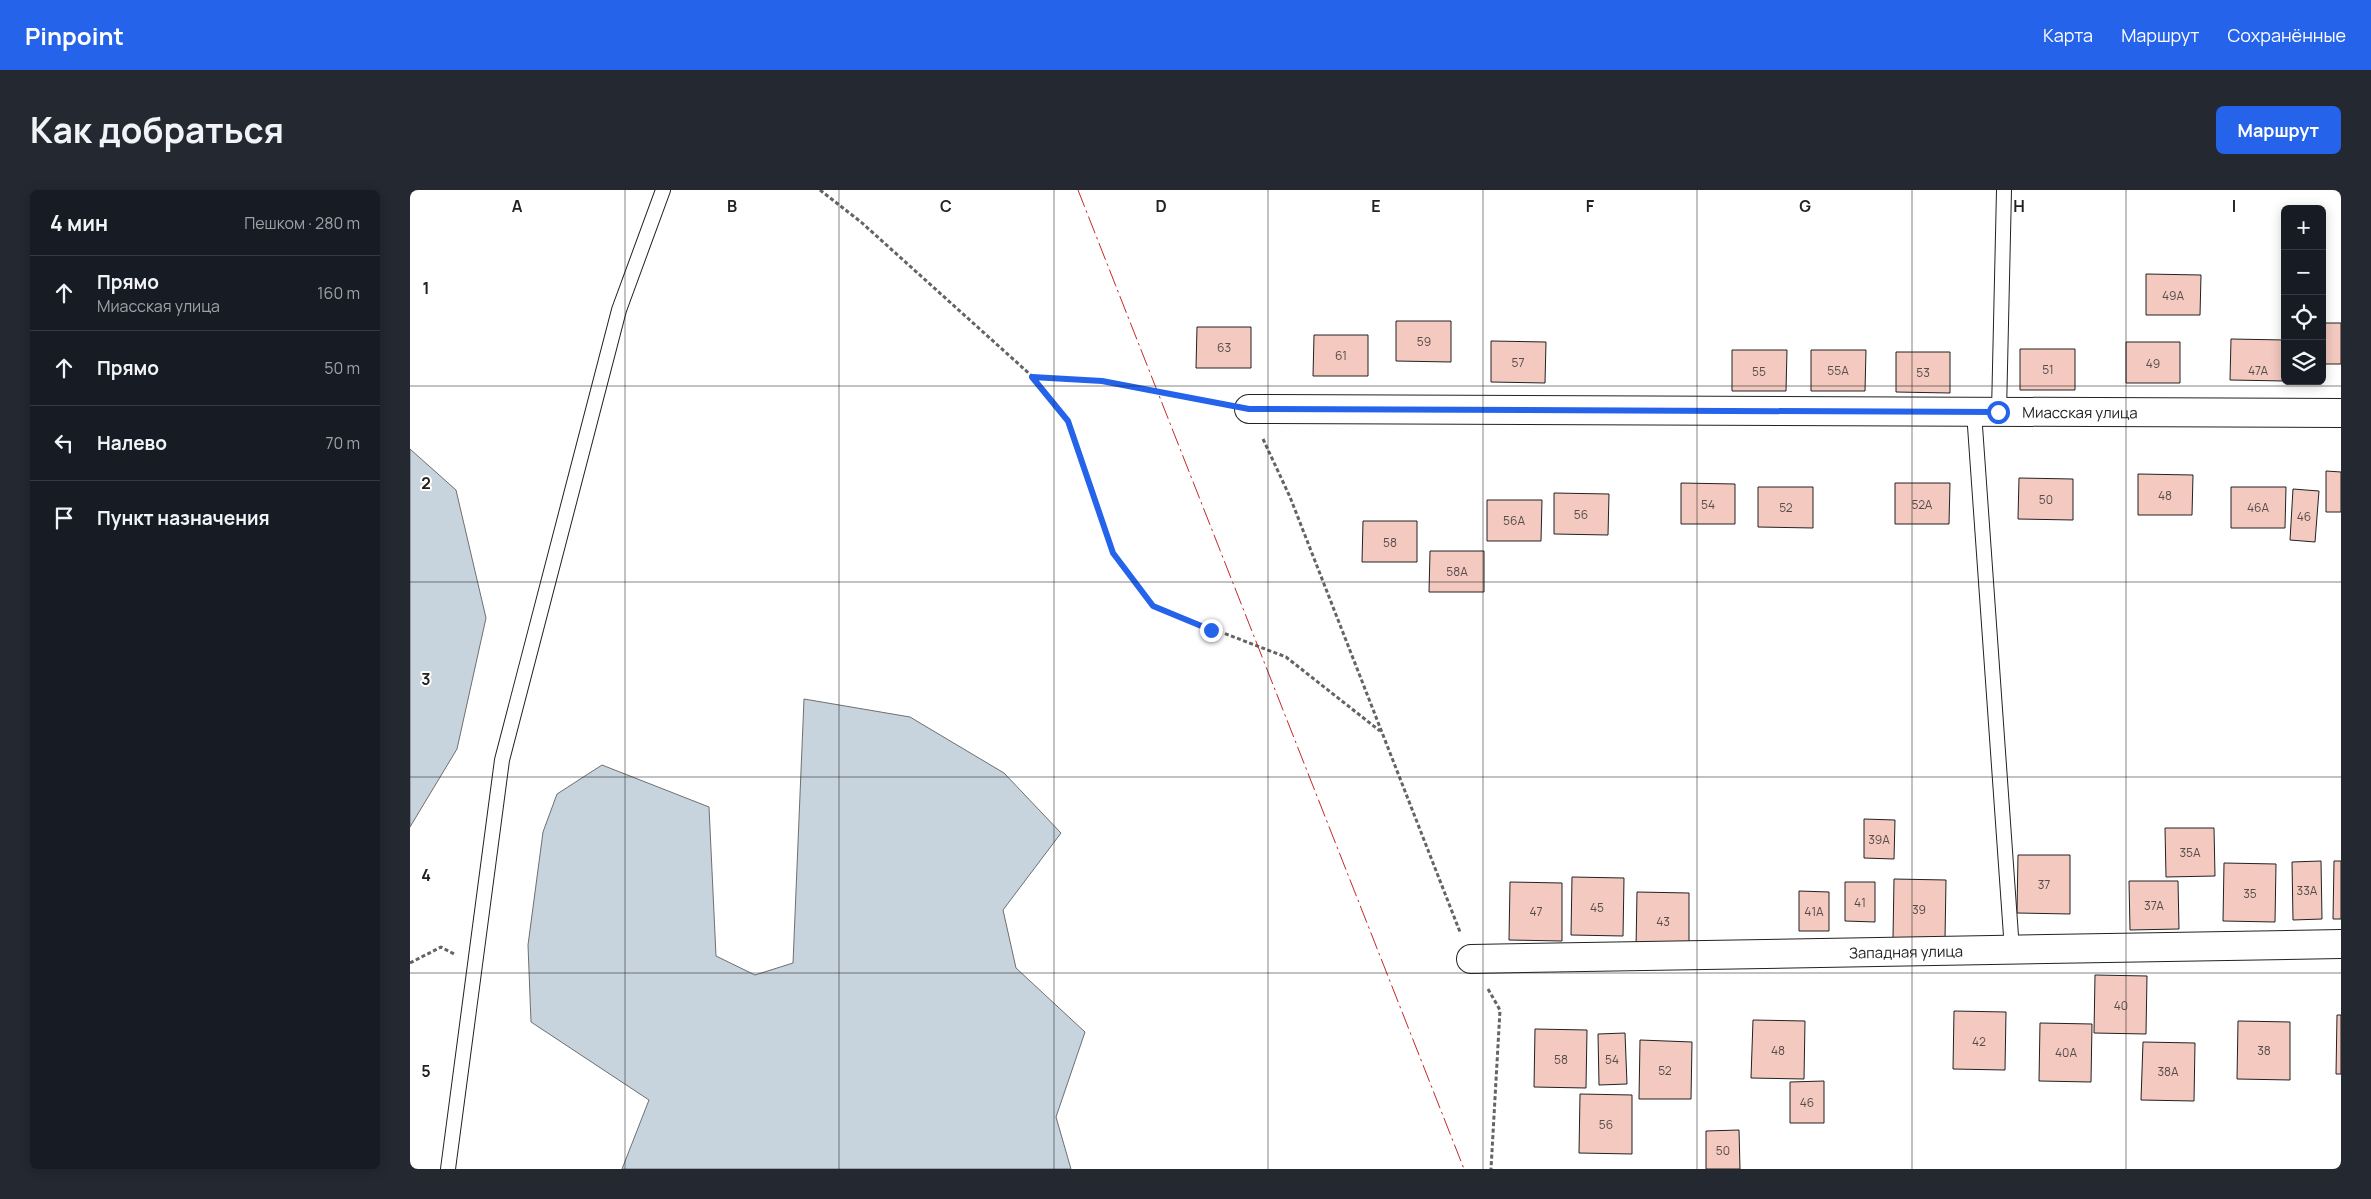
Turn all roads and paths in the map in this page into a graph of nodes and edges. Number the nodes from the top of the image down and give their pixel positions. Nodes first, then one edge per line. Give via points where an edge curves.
1 (663, 190) edge
2 (820, 190) edge
3 (2004, 190) edge
4 (1032, 377) junction
5 (1249, 409) junction
6 (1986, 412) junction
7 (2341, 414) edge
8 (1381, 732) junction
9 (2341, 944) edge
10 (2012, 950) junction
11 (1471, 959) junction
12 (410, 963) edge
13 (475, 964) junction
14 (448, 1169) edge
15 (1490, 1169) edge

1 - 13 lane via 619,310 502,760
2 - 4 path via 861,222
3 - 6 lane
4 - 5 path via 1102,381
4 - 8 path via 1068,421 1113,553 1153,606 1286,656
5 - 6 street, Миасская улица
5 - 8 path via 1290,497
6 - 7 street, Миасская улица
6 - 10 lane
8 - 11 path
9 - 10 street, Западная улица
10 - 11 street, Западная улица
11 - 15 path via 1500,1010
12 - 13 path via 441,947
13 - 14 lane

